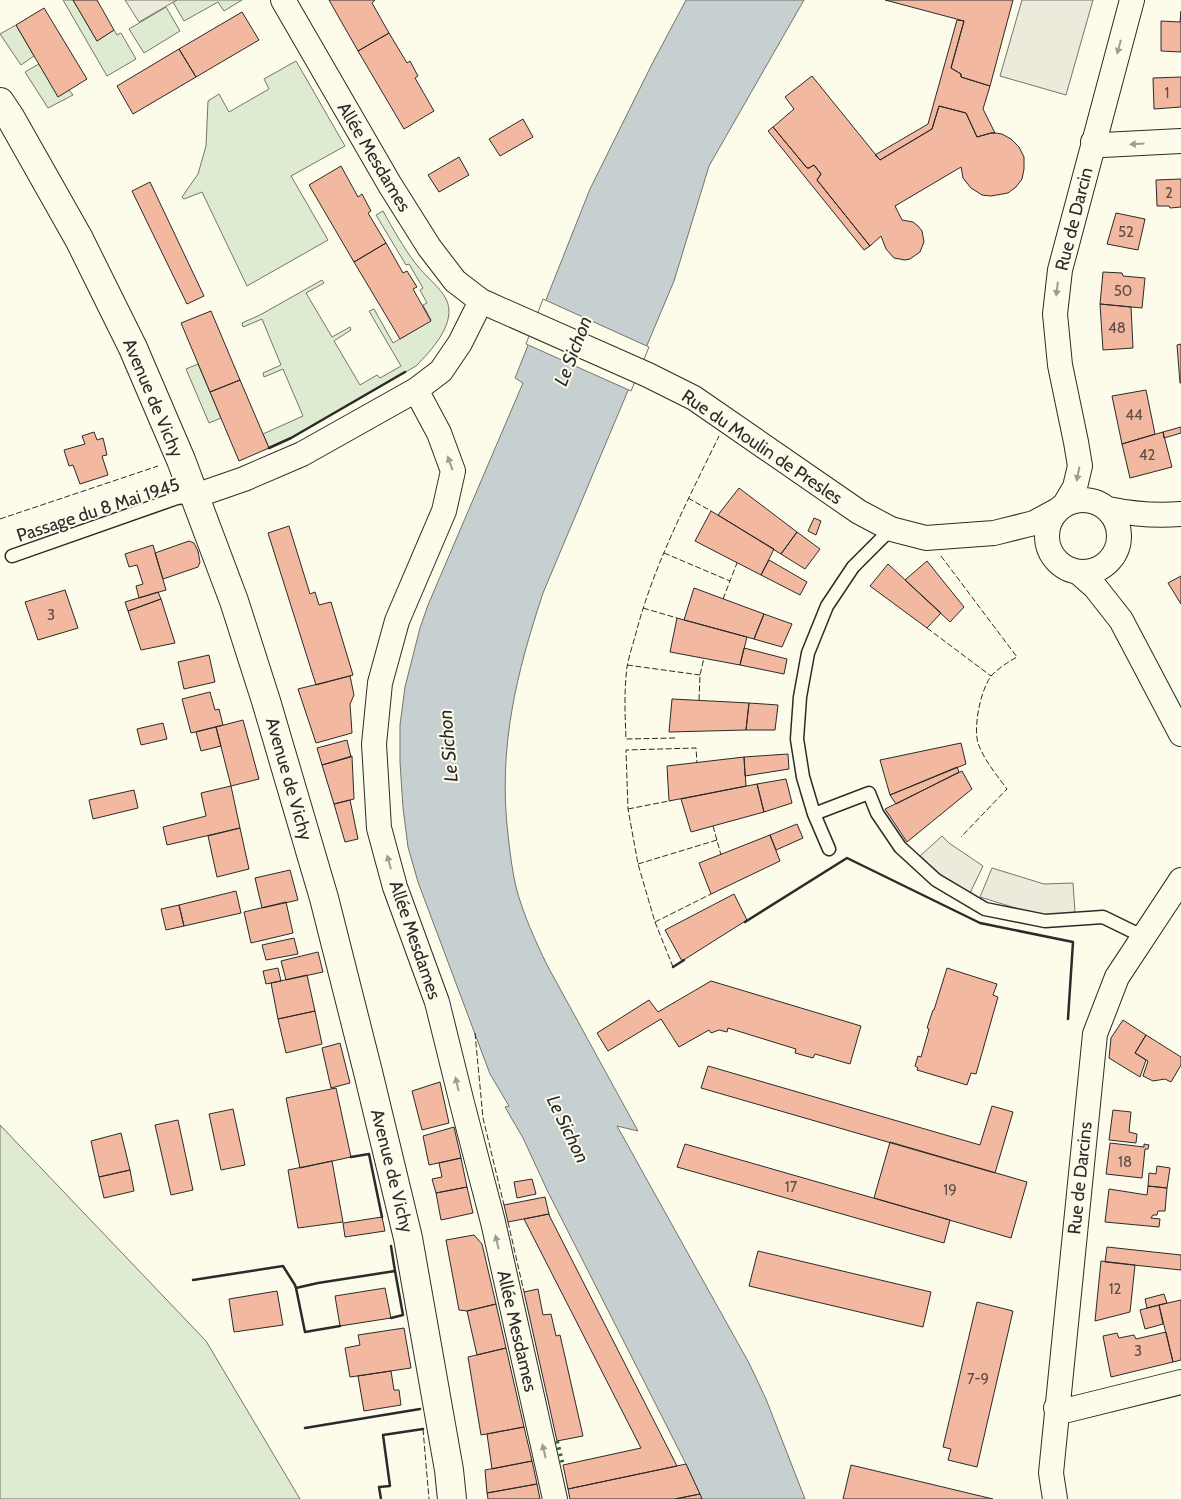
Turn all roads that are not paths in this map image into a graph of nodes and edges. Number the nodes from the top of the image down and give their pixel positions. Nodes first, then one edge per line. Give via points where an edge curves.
1 (283, 0) edge
2 (1132, 0) edge
3 (0, 102) edge
4 (1181, 141) edge
5 (1093, 142) junction
6 (481, 301) junction
7 (416, 390) junction
8 (195, 496) junction
9 (1060, 508) junction
10 (1108, 509) junction
11 (1173, 515) edge
12 (891, 529) junction
13 (994, 532) junction
14 (1117, 546) junction
15 (1050, 554) junction
16 (12, 556) dead end
17 (1078, 572) junction
18 (1121, 620) junction
19 (1181, 734) edge
20 (814, 814) junction
21 (829, 849) dead end
22 (1181, 880) edge
23 (1144, 937) junction
24 (1181, 1382) edge
25 (1056, 1408) junction
26 (452, 1499) edge
27 (554, 1499) edge
28 (1055, 1499) edge

1 - 6 street, Allée Mesdames via 429,247 455,281
2 -> 5 street, Rue de Darcin
3 - 8 main road, Avenue de Vichy via 79,239 128,339
4 -> 5 street via 1104,145
5 -> 9 street, Rue de Darcin via 1060,270 1055,314 1060,365 1080,466 1075,487
6 - 7 street via 460,343 440,371
6 - 12 street, Rue du Moulin de Presles via 694,398 859,512
7 - 8 street via 302,454
27 -> 7 street, Allée Mesdames via 493,1222 437,1002 395,887 380,828 374,744 380,683 397,621 444,510 453,471 439,434
8 - 16 lane, Passage du 8 Mai 1945 via 171,500
8 - 26 main road, Avenue de Vichy via 234,601 324,898 408,1238
9 - 10 street via 1076,500 1087,500
9 - 13 street, Rue du Moulin de Presles via 1034,522
9 - 15 street via 1049,521 1046,532
10 - 11 street
10 - 14 street via 1118,529
11 - 14 street via 1136,528
12 - 13 street, Rue du Moulin de Presles via 926,538
12 - 20 lane via 852,567 826,606 808,653 797,739 803,777
13 - 15 street, Rue du Moulin de Presles via 1034,544
14 - 17 street via 1109,561 1100,568
14 - 18 street via 1112,578
15 - 17 street via 1067,569
17 - 18 street via 1095,587
18 - 19 street
20 - 21 lane
20 - 23 lane via 869,793 877,813 900,847 936,880 985,909 1046,921 1103,917
22 - 23 street, Rue de Darcins
23 - 25 street, Rue de Darcins via 1117,977 1094,1034
24 - 25 street via 1068,1410
25 - 28 street, Rue de Darcins via 1051,1473

